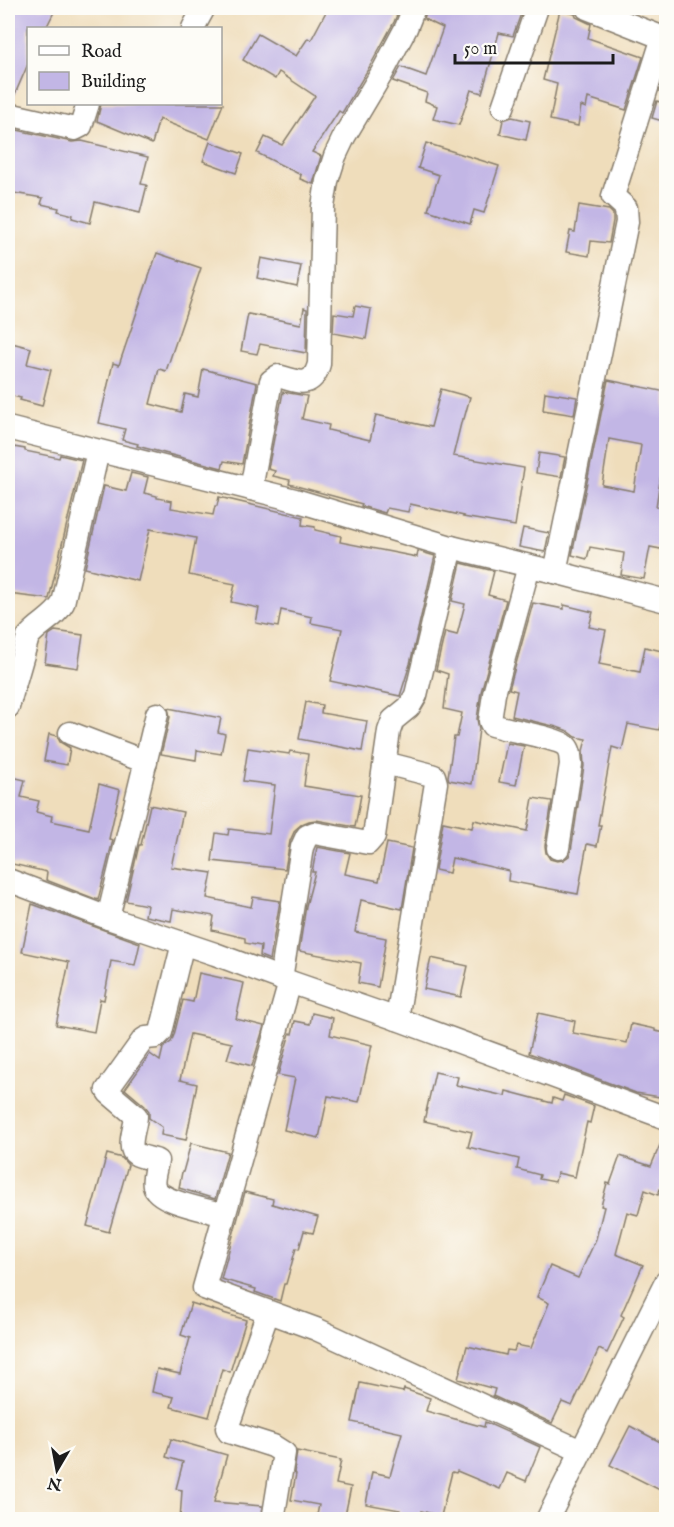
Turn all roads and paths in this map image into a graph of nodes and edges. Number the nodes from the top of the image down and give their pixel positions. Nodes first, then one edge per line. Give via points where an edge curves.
1 (204, 8) edge
2 (414, 8) edge
3 (537, 8) edge
4 (587, 8) edge
5 (194, 27) edge
6 (664, 38) edge
7 (88, 105) edge
8 (503, 107) dead end
9 (8, 114) edge
10 (8, 428) edge
11 (98, 451) junction
12 (251, 489) junction
13 (451, 547) junction
14 (529, 566) junction
15 (555, 572) junction
16 (666, 601) edge
17 (8, 707) edge
18 (157, 714) dead end
19 (70, 734) dead end
20 (146, 762) junction
21 (385, 763) junction
22 (558, 848) dead end
23 (8, 880) edge
24 (108, 918) junction
25 (183, 943) junction
26 (285, 980) junction
27 (397, 1019) junction
28 (666, 1118) edge
29 (224, 1215) junction
30 (666, 1282) edge
31 (268, 1312) junction
32 (659, 1314) edge
33 (580, 1451) junction
34 (273, 1520) edge
35 (547, 1520) edge

1 - 5 street
2 - 12 street via 335,156 323,207 316,376 308,381 278,376 271,381
3 - 8 street
4 - 6 street
6 - 15 street via 613,196 626,208 627,222
7 - 9 street via 81,126 75,129
10 - 11 street
11 - 12 street
11 - 17 street via 63,603 28,637
12 - 13 street
13 - 14 street
13 - 21 street via 416,695 393,720
14 - 15 street
14 - 22 street via 490,721 504,729 554,740 570,754
15 - 16 street
18 - 20 street
19 - 20 street
20 - 24 street
21 - 26 street via 374,836 368,843 314,833 307,836 302,848
21 - 27 street via 434,776 436,783
23 - 24 street
24 - 25 street
25 - 26 street
25 - 29 street via 161,1032 143,1040 107,1090 136,1116 132,1149 135,1154 157,1161 153,1184 158,1193
26 - 27 street
26 - 29 street
27 - 28 street
29 - 31 street via 204,1288
30 - 32 street
31 - 33 street via 316,1329
31 - 34 street via 227,1428 284,1453
32 - 33 street
33 - 35 street

